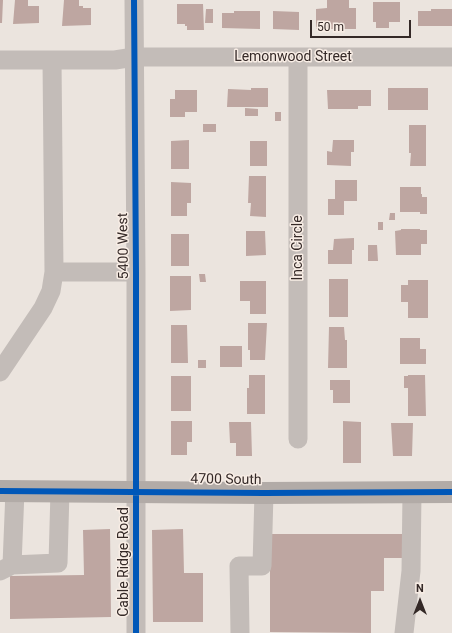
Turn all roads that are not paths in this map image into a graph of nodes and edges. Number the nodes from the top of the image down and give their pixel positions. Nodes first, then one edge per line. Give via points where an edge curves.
1 (134, 0) edge
2 (134, 57) junction
3 (298, 57) junction
4 (452, 57) edge
5 (0, 60) edge
6 (52, 60) junction
7 (54, 272) junction
8 (136, 272) junction
9 (0, 372) edge
10 (298, 439) dead end
11 (8, 491) edge
12 (60, 491) junction
13 (136, 491) junction
14 (452, 492) edge
15 (264, 493) junction
16 (412, 493) junction
17 (6, 568) edge
18 (136, 633) edge
19 (240, 633) edge
20 (404, 633) edge

1 - 2 street, 5400 West
2 - 3 street, Lemonwood Street
2 - 6 street, Lemonwood Street via 115,60
2 - 8 street, 5400 West
3 - 4 street, Lemonwood Street
3 - 10 street, Inca Circle
5 - 6 street, Lemonwood Street
6 - 7 street
7 - 8 street
7 - 9 street via 51,292 43,308
8 - 13 street, 5400 West
11 - 12 main road, 4700 South
11 - 17 street
12 - 13 main road, 4700 South
12 - 17 street via 58,563
13 - 15 main road, 4700 South
13 - 18 street, Cable Ridge Road
14 - 16 main road, 4700 South
15 - 16 main road, 4700 South
15 - 19 street via 262,566 239,566
16 - 20 street via 411,570

